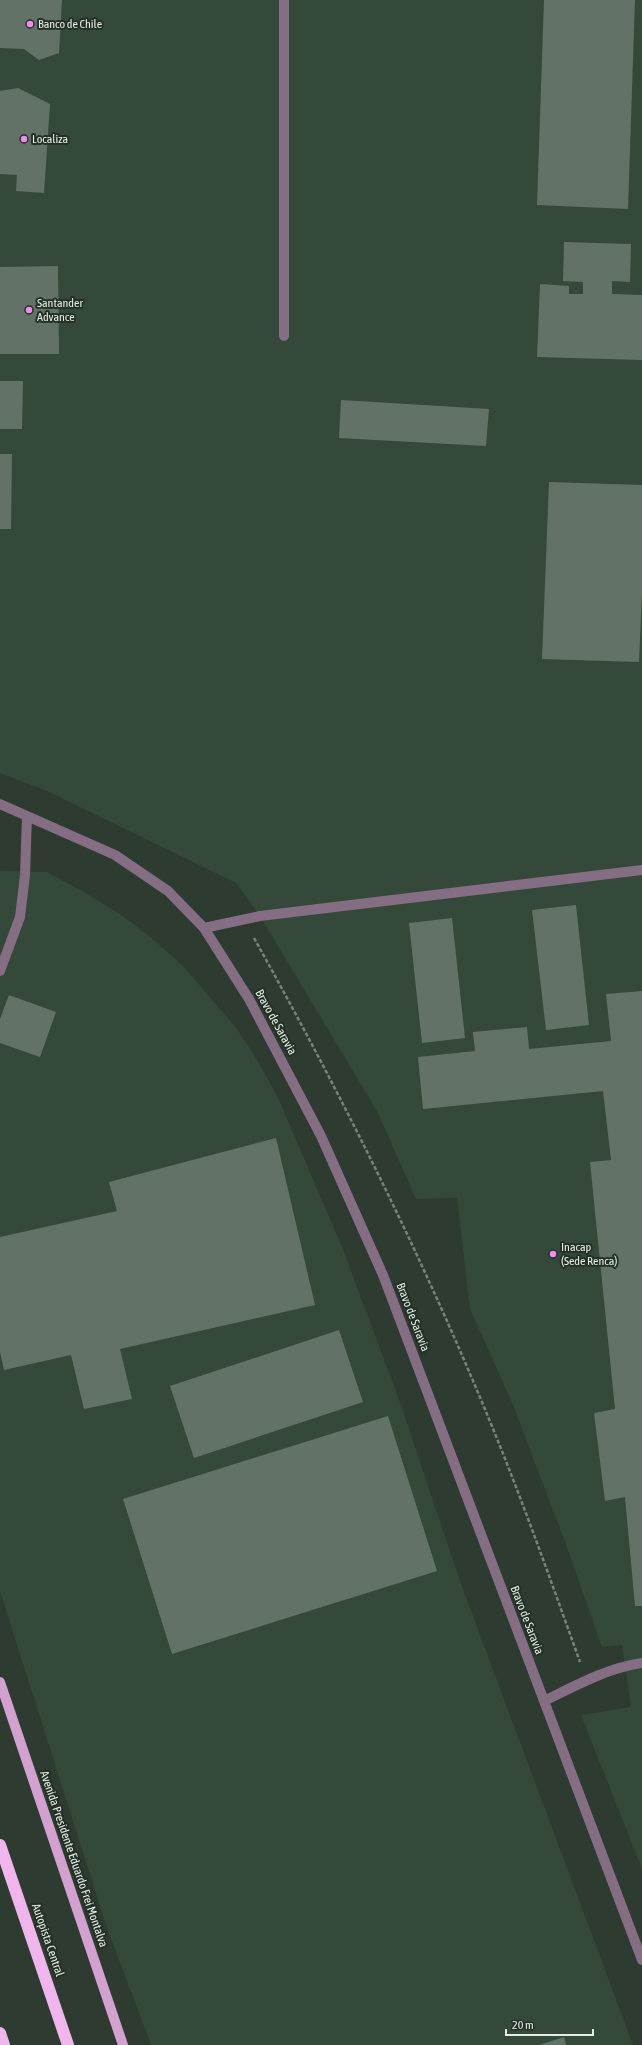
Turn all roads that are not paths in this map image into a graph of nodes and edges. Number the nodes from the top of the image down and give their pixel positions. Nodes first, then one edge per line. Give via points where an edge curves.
1 (284, 0) edge
2 (284, 336) dead end
3 (0, 804) edge
4 (27, 816) junction
5 (642, 870) edge
6 (204, 928) junction
7 (0, 971) edge
8 (642, 1663) edge
9 (0, 1682) edge
10 (544, 1701) junction
11 (0, 1845) edge
12 (642, 1960) edge
13 (0, 2033) edge
14 (4, 2045) edge
15 (68, 2045) edge
16 (123, 2045) edge

1 - 2 street
3 - 4 street, Bravo de Saravia
4 - 6 street, Bravo de Saravia via 115,855 168,891
4 - 7 street via 25,875 20,917
5 - 6 street via 268,915
6 - 10 street, Bravo de Saravia via 250,999 283,1060 352,1205 410,1345
8 - 10 street via 625,1665 586,1680
9 - 16 main road, Avenida Presidente Eduardo Frei Montalva
10 - 12 street, Bravo de Saravia
11 - 15 highway, Autopista Central
13 - 14 highway

